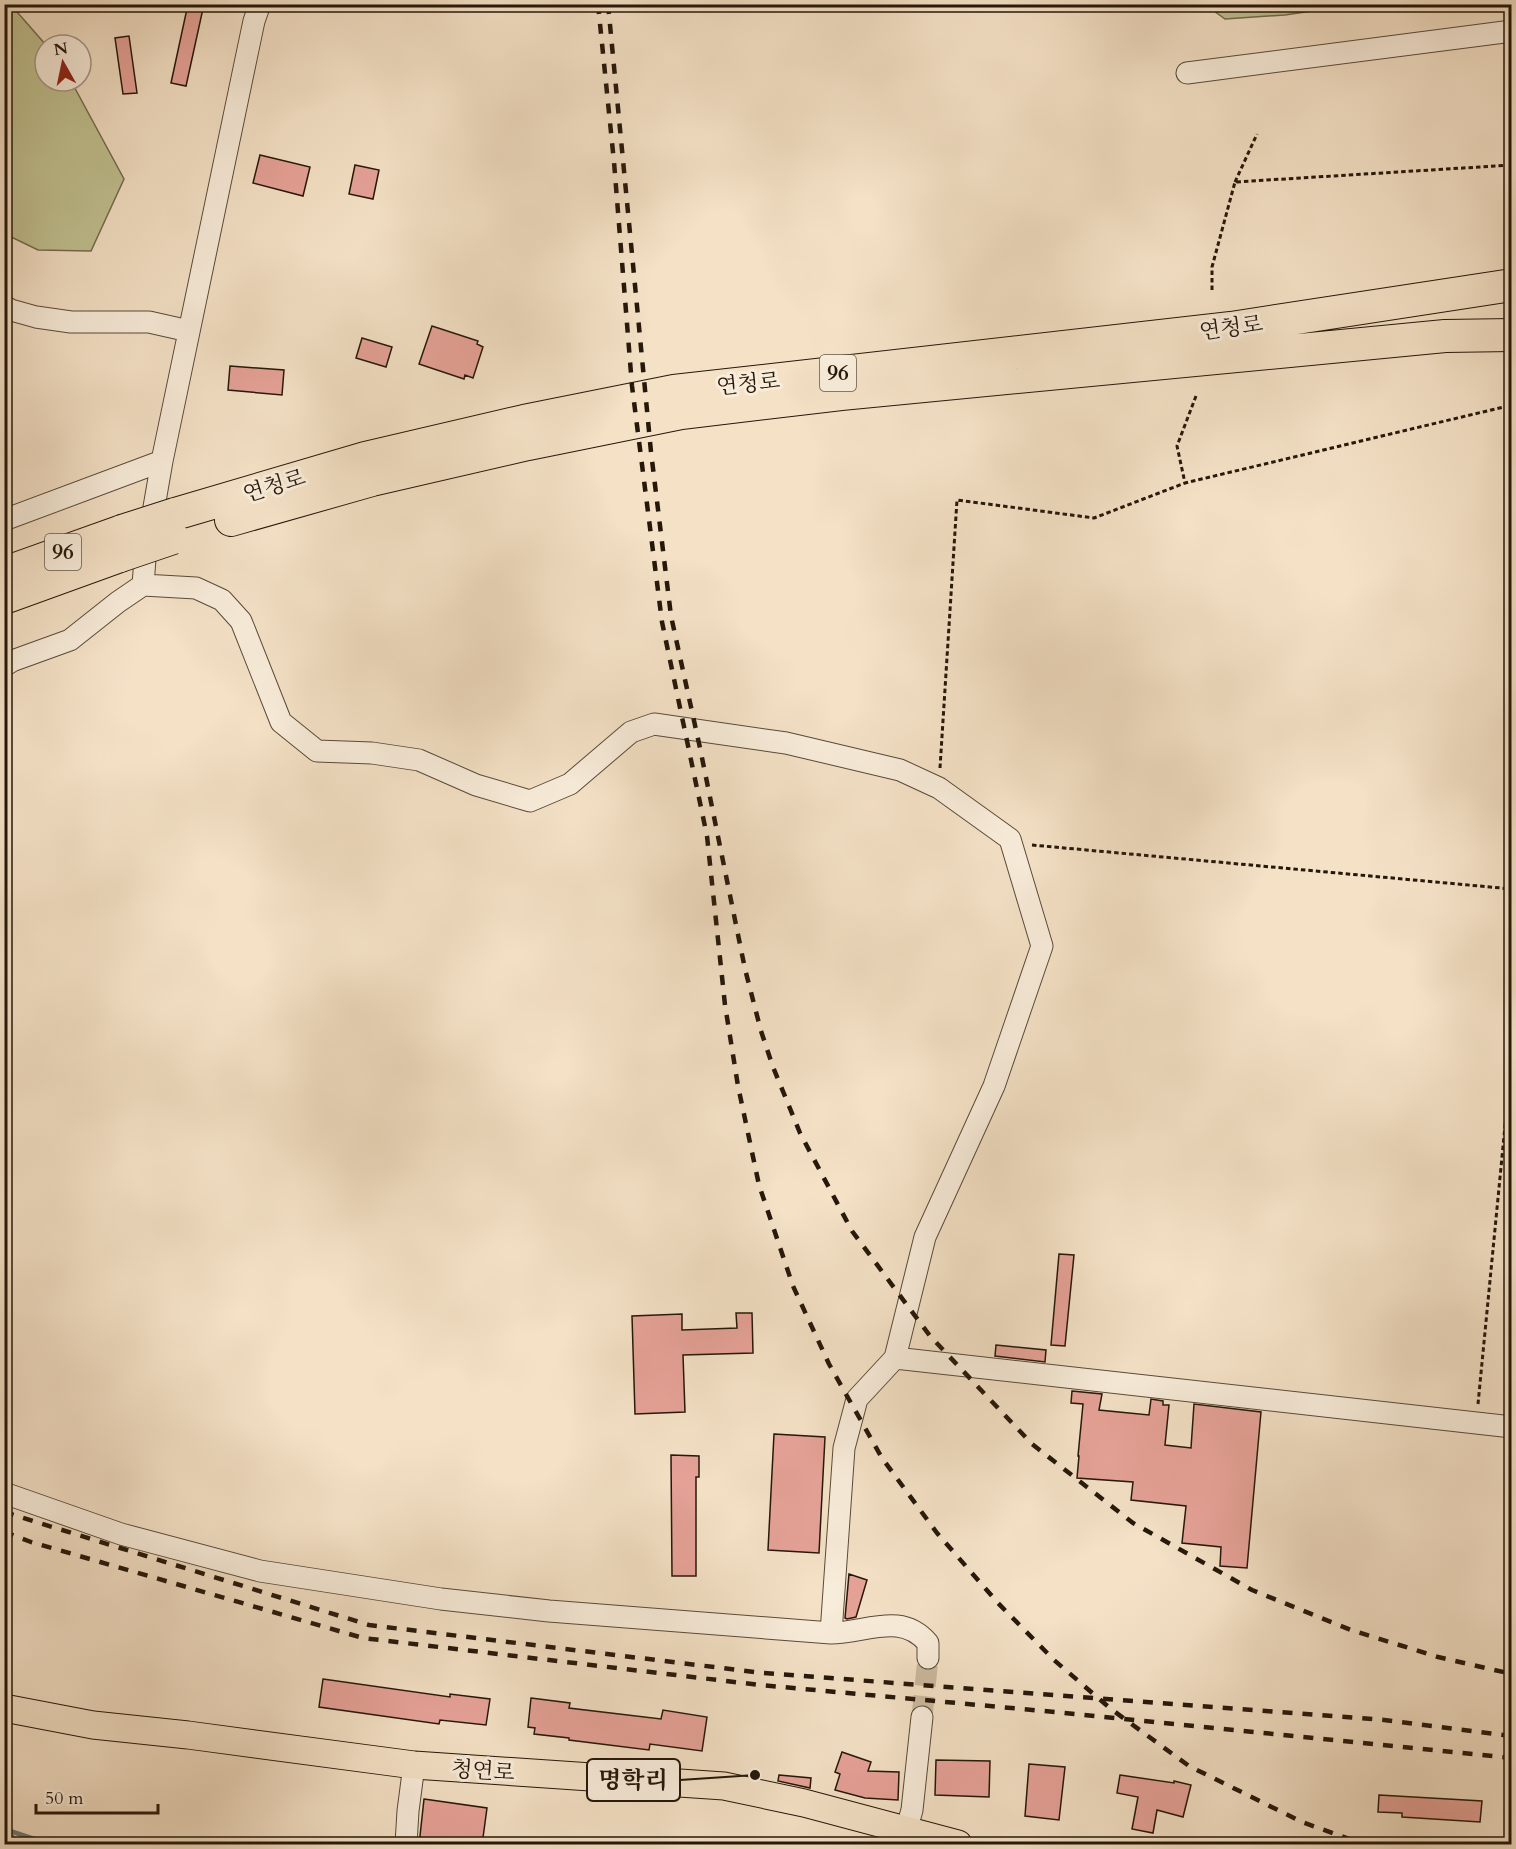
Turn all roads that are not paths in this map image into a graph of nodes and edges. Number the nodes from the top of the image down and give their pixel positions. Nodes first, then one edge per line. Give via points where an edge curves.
1 (260, 4) edge
2 (1512, 31) edge
3 (1187, 73) dead end
4 (1512, 285) edge
5 (1512, 300) edge
6 (4, 306) edge
7 (1231, 328) junction
8 (1512, 328) edge
9 (189, 331) junction
10 (1512, 335) edge
11 (1445, 336) junction
12 (162, 461) junction
13 (4, 520) edge
14 (174, 526) junction
15 (121, 543) junction
16 (4, 573) edge
17 (143, 585) junction
18 (4, 598) edge
19 (4, 666) edge
20 (895, 1358) junction
21 (1512, 1427) edge
22 (4, 1493) edge
23 (831, 1633) junction
24 (928, 1658) tunnel mouth
25 (4, 1708) edge
26 (922, 1717) tunnel mouth
27 (414, 1765) junction
28 (906, 1831) junction
29 (406, 1845) edge
30 (958, 1845) edge

1 - 9 street
2 - 3 street
4 - 7 highway, 연청로 / 96
5 - 7 highway
6 - 9 street via 36,317 71,322 148,322
7 - 14 highway, 연청로 / 96 via 674,391 364,458
8 - 11 highway
9 - 12 street
10 - 11 highway, 연청로 / 96
11 - 14 highway, 연청로 / 96 via 681,413 528,444
12 - 13 street
12 - 17 street
14 - 15 highway, 연청로 / 96, bridge
15 - 16 highway, 연청로 / 96
15 - 18 highway, 연청로 / 96
17 - 19 street via 70,640
17 - 20 street via 196,588 222,600 241,621 281,722 317,751 419,760 476,785 530,801 570,784 631,732 654,724 786,743 900,770 939,788 1010,839 1042,946 994,1086 925,1237
20 - 21 street
20 - 23 street via 857,1399 844,1448
22 - 23 street via 122,1534 260,1570 441,1599 549,1611
23 - 24 street via 889,1624 906,1626 928,1643
25 - 27 main road, 청연로 via 93,1725
26 - 28 street via 912,1810
27 - 28 main road, 청연로 via 724,1786
27 - 29 street
28 - 30 main road, 청연로

